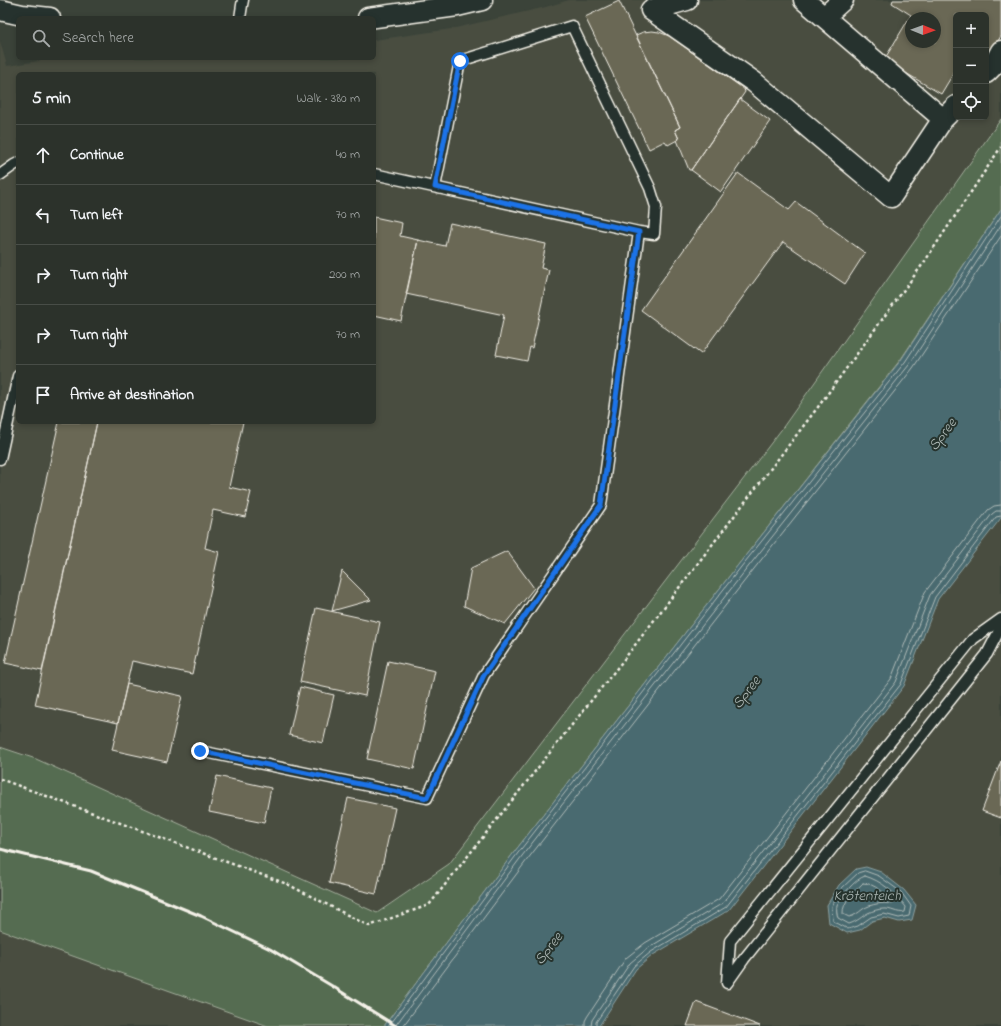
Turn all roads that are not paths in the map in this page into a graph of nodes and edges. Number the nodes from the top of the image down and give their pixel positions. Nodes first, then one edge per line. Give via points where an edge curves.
1 (243, 0) edge
2 (482, 0) edge
3 (687, 0) edge
4 (804, 0) edge
5 (843, 0) edge
6 (0, 10) edge
7 (31, 16) edge
8 (240, 16) edge
9 (376, 17) edge
10 (824, 17) junction
11 (1001, 51) edge
12 (989, 70) edge
13 (950, 112) edge
14 (16, 164) edge
15 (376, 174) edge
16 (0, 176) edge
17 (435, 187) junction
18 (639, 232) junction
19 (16, 385) edge
20 (0, 459) edge
21 (1001, 619) edge
22 (1001, 627) edge
23 (200, 751) dead end

1 - 8 lane
2 - 9 street
3 - 13 street via 651,10 754,82 891,197
4 - 10 street
5 - 10 street
6 - 7 street
10 - 13 street
11 - 12 street
14 - 16 lane
15 - 17 lane
17 - 18 lane
17 - 18 lane via 460,61 572,26 650,188 656,207 654,234
18 - 23 lane via 601,505 484,675 427,798
19 - 20 lane
21 - 22 lane via 973,639 730,941 727,984 744,958 987,654

